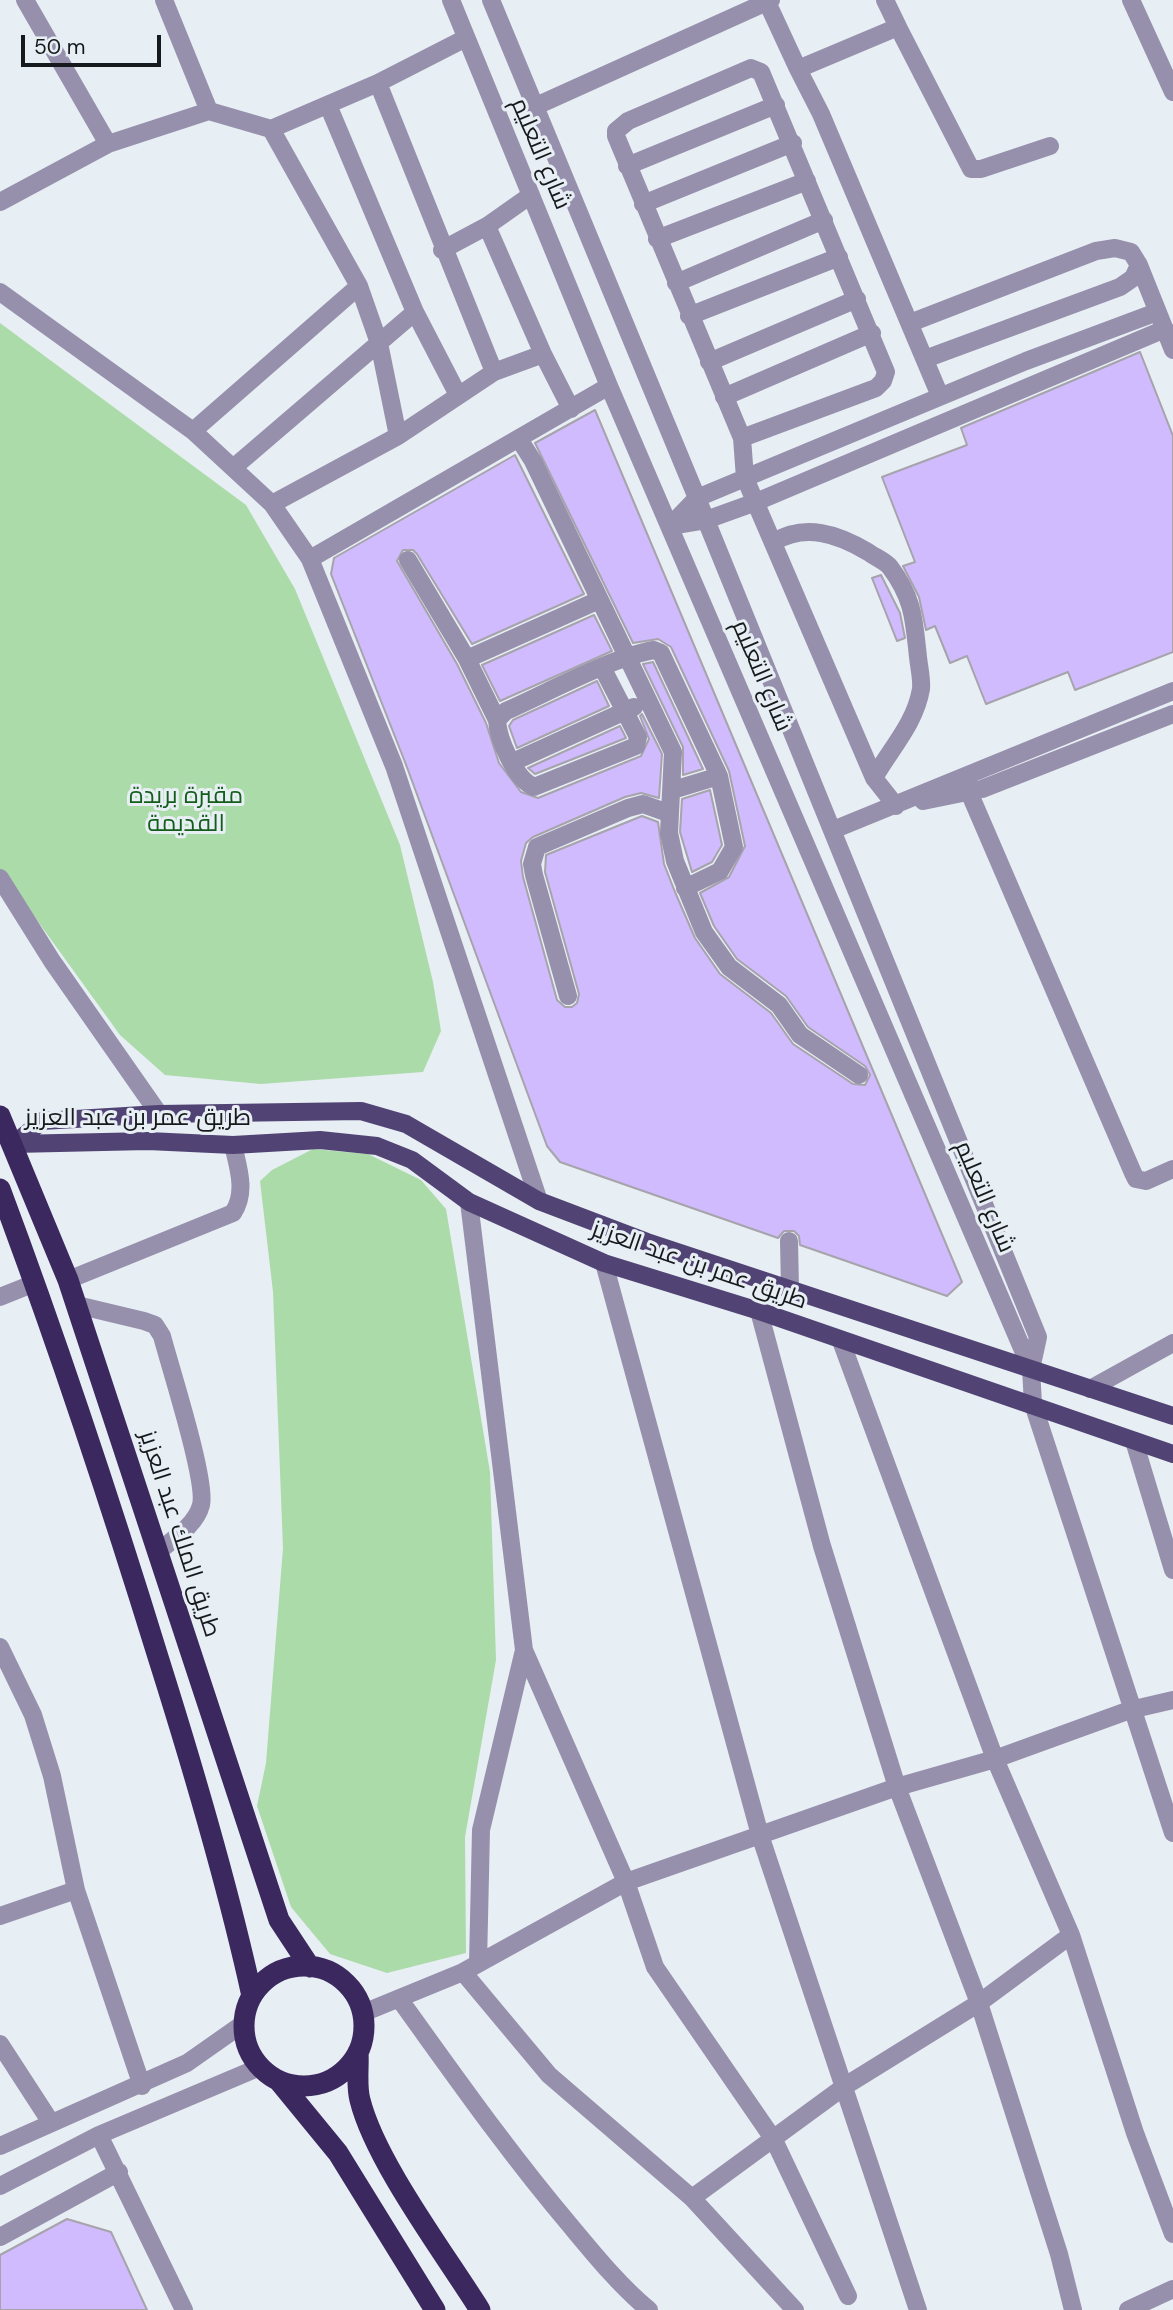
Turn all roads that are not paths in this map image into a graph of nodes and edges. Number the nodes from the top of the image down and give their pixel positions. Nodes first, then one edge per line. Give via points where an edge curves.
1 (25, 0) edge
2 (164, 0) edge
3 (451, 0) edge
4 (491, 0) edge
5 (885, 0) edge
6 (1131, 0) edge
7 (769, 1) edge
8 (898, 27) junction
9 (466, 38) junction
10 (798, 69) junction
11 (378, 83) junction
12 (1173, 92) edge
13 (328, 105) junction
14 (776, 105) junction
15 (536, 106) junction
16 (209, 111) junction
17 (271, 129) junction
18 (793, 143) junction
19 (108, 144) junction
20 (1050, 146) dead end
21 (627, 166) junction
22 (807, 181) junction
23 (531, 195) junction
24 (0, 202) edge
25 (643, 204) junction
26 (824, 220) junction
27 (487, 226) junction
28 (657, 239) junction
29 (442, 250) junction
30 (839, 257) junction
31 (1139, 265) junction
32 (676, 283) junction
33 (359, 286) junction
34 (0, 292) edge
35 (857, 299) junction
36 (415, 312) junction
37 (1157, 312) junction
38 (690, 316) junction
39 (910, 323) junction
40 (1165, 329) junction
41 (872, 333) junction
42 (379, 344) junction
43 (1173, 350) edge
44 (543, 354) junction
45 (925, 359) junction
46 (709, 362) junction
47 (494, 372) junction
48 (609, 386) junction
49 (458, 395) junction
50 (940, 396) junction
51 (724, 397) junction
52 (571, 409) junction
53 (860, 430) junction
54 (193, 431) junction
55 (398, 436) junction
56 (742, 438) junction
57 (519, 439) junction
58 (870, 454) junction
59 (233, 468) junction
60 (745, 478) junction
61 (697, 498) junction
62 (756, 502) junction
63 (272, 504) junction
64 (706, 520) junction
65 (670, 526) junction
66 (774, 542) junction
67 (310, 559) junction
68 (408, 560) dead end
69 (598, 600) junction
70 (467, 659) junction
71 (626, 659) junction
72 (603, 669) junction
73 (1173, 691) edge
74 (647, 702) junction
75 (626, 711) junction
76 (1173, 713) edge
77 (497, 720) junction
78 (1061, 735) junction
79 (1068, 755) junction
80 (513, 762) junction
81 (973, 770) junction
82 (719, 776) junction
83 (874, 778) junction
84 (673, 790) junction
85 (976, 790) junction
86 (896, 806) junction
87 (668, 813) junction
88 (833, 830) junction
89 (0, 878) edge
90 (685, 888) junction
91 (568, 996) dead end
92 (859, 1075) dead end
93 (159, 1114) junction
94 (0, 1116) edge
95 (14, 1144) junction
96 (233, 1145) junction
97 (1173, 1170) edge
98 (0, 1189) edge
99 (539, 1201) junction
100 (469, 1202) junction
101 (789, 1241) dead end
102 (604, 1263) junction
103 (68, 1280) junction
104 (35, 1283) junction
105 (790, 1288) junction
106 (0, 1297) edge
107 (77, 1306) junction
108 (759, 1311) junction
109 (841, 1341) junction
110 (1173, 1343) edge
111 (1031, 1369) junction
112 (1090, 1389) junction
113 (1032, 1404) junction
114 (1173, 1416) edge
115 (1134, 1441) junction
116 (1173, 1454) edge
117 (158, 1552) junction
118 (1173, 1570) edge
119 (0, 1647) edge
120 (524, 1650) junction
121 (1173, 1700) edge
122 (1130, 1710) junction
123 (995, 1759) junction
124 (897, 1787) junction
125 (1173, 1833) edge
126 (760, 1835) junction
127 (626, 1882) junction
128 (76, 1890) junction
129 (0, 1916) edge
130 (1071, 1935) junction
131 (310, 1967) junction
132 (470, 1968) junction
133 (252, 1996) junction
134 (400, 2000) junction
135 (979, 2003) junction
136 (363, 2013) junction
137 (244, 2023) junction
138 (0, 2044) edge
139 (358, 2052) junction
140 (260, 2067) junction
141 (279, 2081) junction
142 (142, 2085) junction
143 (845, 2086) junction
144 (50, 2121) junction
145 (99, 2136) junction
146 (774, 2140) junction
147 (0, 2146) edge
148 (119, 2172) junction
149 (0, 2186) edge
150 (692, 2197) junction
151 (1173, 2234) edge
152 (0, 2236) edge
153 (1173, 2289) edge
154 (848, 2296) dead end
155 (184, 2310) edge
156 (435, 2310) edge
157 (480, 2310) edge
158 (649, 2310) edge
159 (795, 2310) edge
160 (918, 2310) edge
161 (1073, 2310) edge
162 (1128, 2310) edge

1 - 19 street
2 - 16 street
3 - 9 street, شارع التعليم
4 - 15 street, شارع التعليم
5 - 8 street
6 - 12 street
7 - 10 street
7 - 15 street
8 - 10 street
8 - 20 street via 971,169
9 - 11 street
9 - 23 street, شارع التعليم
10 - 39 street
11 - 13 street
11 - 29 street
13 - 17 street
13 - 36 street
14 - 18 street
14 - 21 street
14 - 21 street via 761,72 741,71 622,124 616,136
15 - 61 street, شارع التعليم
16 - 17 street
16 - 19 street
17 - 33 street
18 - 22 street
18 - 25 street
19 - 24 street
21 - 25 street
22 - 26 street
22 - 28 street
23 - 27 street
23 - 48 street, شارع التعليم
25 - 28 street
26 - 30 street
26 - 32 street
27 - 29 street
27 - 44 street
28 - 32 street
29 - 47 street
30 - 35 street
30 - 38 street
31 - 37 street
31 - 39 street via 1131,252 1115,248 1096,251
31 - 45 street via 1133,278 1120,287
32 - 38 street
33 - 42 street
33 - 54 street
34 - 54 street
35 - 41 street
35 - 46 street
36 - 42 street
36 - 49 street
37 - 40 street
37 - 50 street
38 - 46 street
39 - 45 street
40 - 43 street
40 - 58 street
41 - 51 street
41 - 56 street via 886,372 876,388
42 - 55 street
42 - 59 street
44 - 47 street
44 - 52 street
45 - 50 street
46 - 51 street
47 - 49 street
48 - 52 street
48 - 65 street, شارع التعليم
49 - 55 street
50 - 53 street
51 - 56 street
52 - 57 street
53 - 58 street
53 - 60 street
54 - 59 street
55 - 63 street
56 - 60 street
57 - 67 street
57 - 69 street
58 - 62 street
59 - 63 street
60 - 61 street
60 - 62 street
61 - 64 street, شارع التعليم
61 - 65 street
62 - 64 street
62 - 66 street
63 - 67 street
64 - 65 street
64 - 88 street, شارع التعليم
65 - 111 street, شارع التعليم
66 - 83 street
66 - 83 street via 813,531 845,540 889,565 910,603 917,623 921,686 901,740
67 - 99 street via 394,766
68 - 70 street
69 - 70 street
69 - 71 street
70 - 77 street
71 - 72 street
71 - 74 street
71 - 82 street via 654,650 661,653
72 - 75 street
72 - 77 street via 506,711
73 - 78 street
74 - 75 street
74 - 84 street via 673,751
75 - 80 street
75 - 80 street via 638,737 636,746 542,786 526,784
76 - 79 street
77 - 80 street
78 - 79 street
78 - 81 street
79 - 85 street
81 - 85 street
81 - 86 street
82 - 84 street
82 - 90 street via 734,846 720,871
83 - 86 street
84 - 87 street
85 - 86 street
85 - 97 street via 1136,1179 1146,1181
86 - 88 street
87 - 90 street via 675,861
87 - 91 street via 643,804 628,808 537,848 534,874
88 - 111 street, شارع التعليم via 1038,1337
89 - 93 street
90 - 92 street via 704,932 729,967 779,1006 800,1035
93 - 95 main road, طريق عمر بن عبد العزيز via 42,1121
93 - 99 main road, طريق عمر بن عبد العزيز via 360,1111 406,1124
94 - 95 highway, طريق الملك عبد العزيز
95 - 96 main road, طريق عمر بن عبد العزيز via 148,1141
95 - 103 highway, طريق الملك عبد العزيز
96 - 100 main road, طريق عمر بن عبد العزيز via 320,1140 377,1146 412,1160
96 - 103 street via 241,1181 239,1204 233,1213
98 - 104 highway
99 - 105 main road, طريق عمر بن عبد العزيز
100 - 102 main road, طريق عمر بن عبد العزيز
100 - 120 street
101 - 105 street
102 - 108 main road, طريق عمر بن عبد العزيز
102 - 126 street
103 - 107 highway, طريق الملك عبد العزيز
104 - 106 street
104 - 133 highway via 117,1523 193,1769 232,1905
105 - 111 main road, طريق عمر بن عبد العزيز
107 - 117 highway, طريق الملك عبد العزيز
107 - 117 street via 144,1321 155,1325 162,1336 200,1480 201,1505 191,1523
108 - 109 main road, طريق عمر بن عبد العزيز
108 - 124 street via 822,1546
109 - 113 main road, طريق عمر بن عبد العزيز
109 - 123 street
110 - 112 street
111 - 112 main road, طريق عمر بن عبد العزيز
111 - 113 street, شارع التعليم
112 - 114 main road, طريق عمر بن عبد العزيز
113 - 115 main road, طريق عمر بن عبد العزيز
113 - 122 street, شارع التعليم
115 - 116 main road, طريق عمر بن عبد العزيز
115 - 118 street
117 - 131 highway, طريق الملك عبد العزيز via 279,1920
119 - 128 street via 37,1728
120 - 127 street
120 - 132 street via 481,1830
121 - 122 street
122 - 123 street
122 - 125 street, شارع التعليم
123 - 124 street
123 - 130 street
124 - 126 street
124 - 135 street
126 - 127 street
126 - 143 street
127 - 132 street
127 - 146 street via 655,1967
128 - 129 street
128 - 142 street
130 - 135 street
130 - 151 street
131 - 133 highway via 276,1973
131 - 136 highway via 339,1978 354,1993
132 - 134 street
132 - 150 street via 548,2075
133 - 137 highway
134 - 136 street
134 - 158 street via 552,2204
135 - 143 street
135 - 161 street
136 - 139 highway
137 - 140 highway via 247,2046
137 - 142 street via 187,2063
138 - 144 street
139 - 141 highway via 345,2070 325,2082 302,2086
139 - 157 highway via 359,2099 373,2134
140 - 141 highway
140 - 145 street
141 - 156 highway via 338,2153
142 - 144 street
143 - 146 street
143 - 160 street
144 - 147 street
145 - 148 street
145 - 149 street
146 - 150 street
146 - 154 street
148 - 152 street
148 - 155 street
150 - 159 street
153 - 162 street

